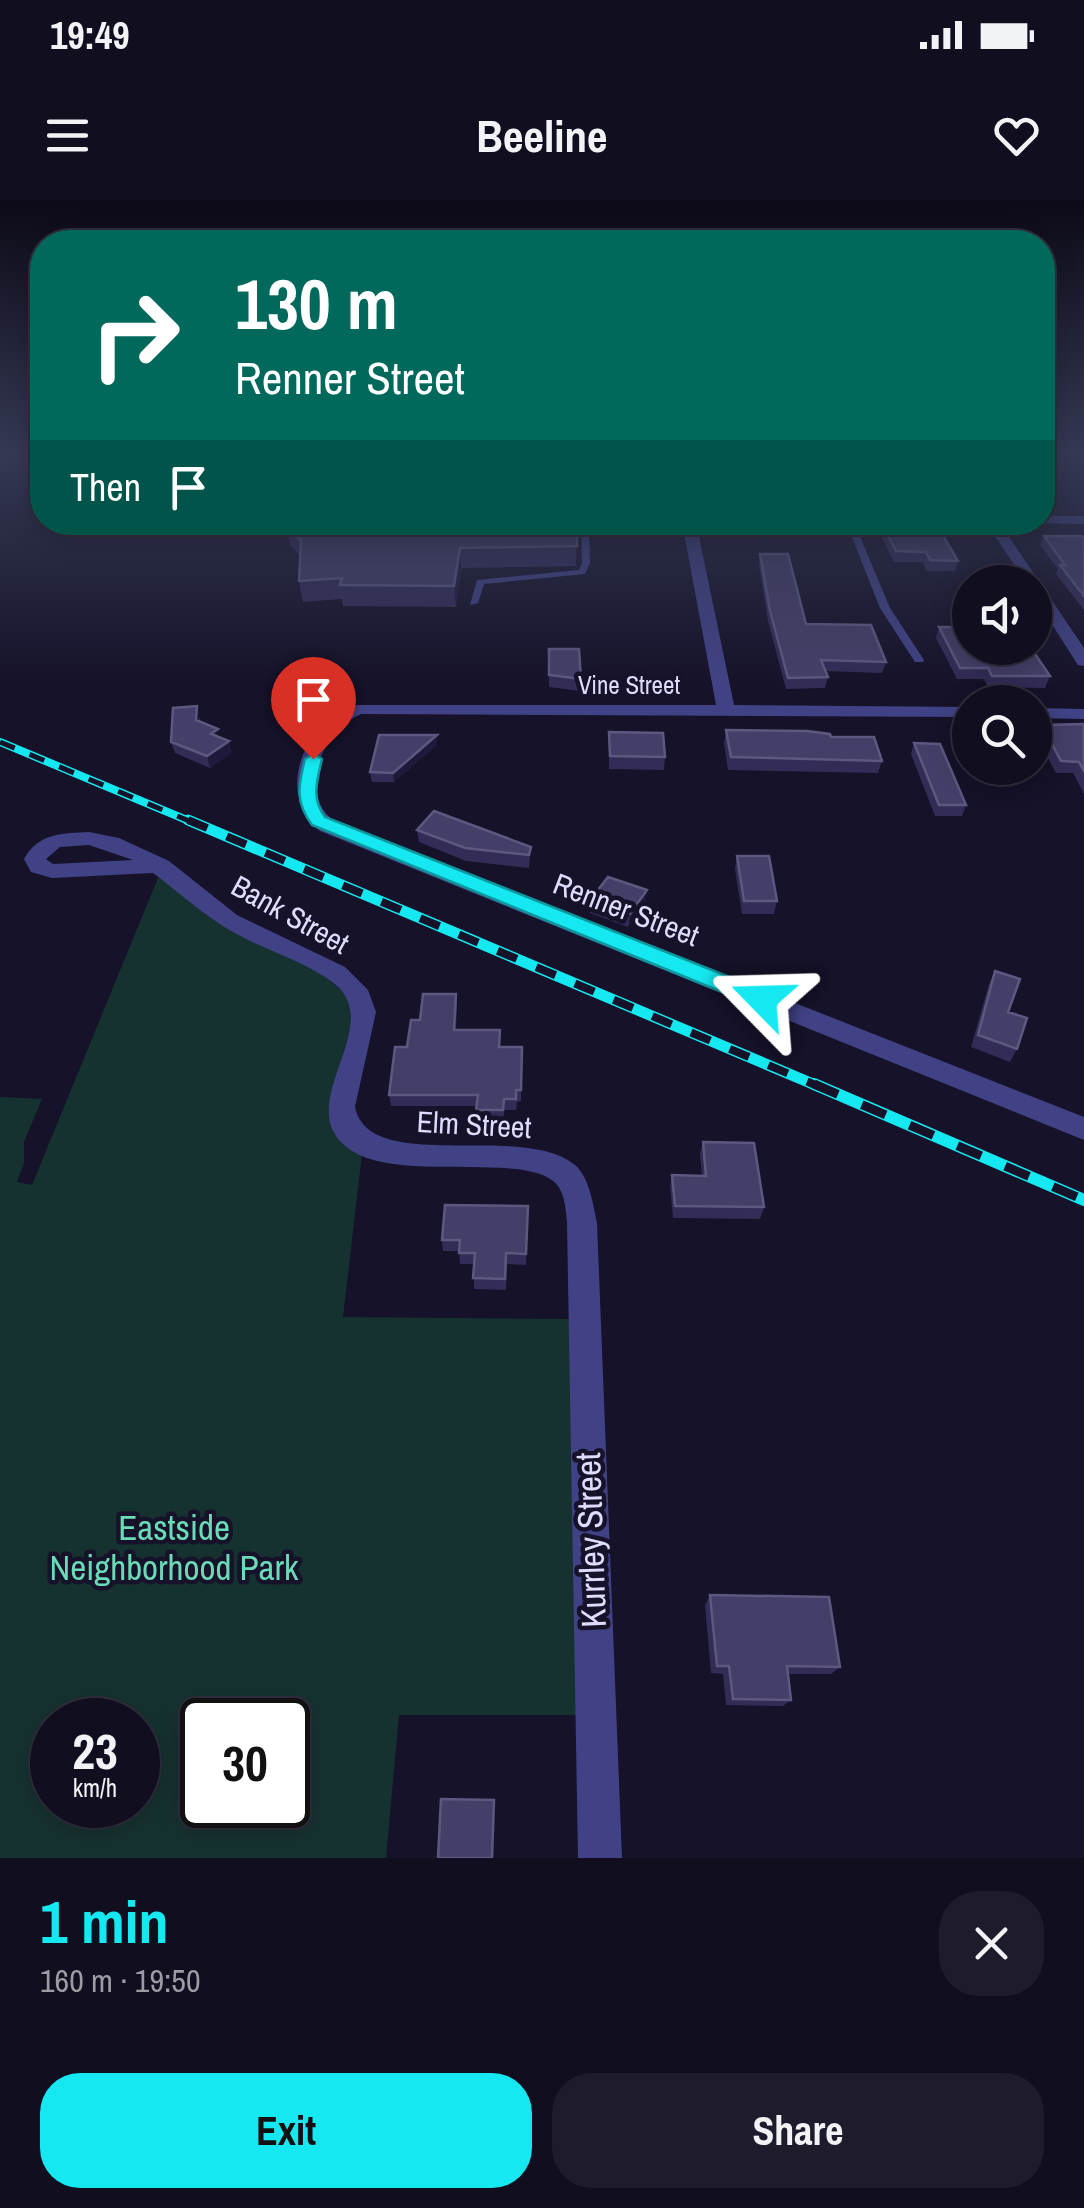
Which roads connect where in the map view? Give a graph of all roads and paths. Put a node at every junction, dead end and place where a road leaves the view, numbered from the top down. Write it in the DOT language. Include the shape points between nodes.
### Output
graph roads {
  1 [pos="585,535"];
  2 [pos="692,535"];
  3 [pos="855,535"];
  4 [pos="1001,535"];
  5 [pos="1021,565"];
  6 [pos="472,603"];
  7 [pos="1052,612"];
  8 [pos="919,660"];
  9 [pos="1084,661"];
  10 [pos="726,710"];
  11 [pos="952,712"];
  12 [pos="1052,713"];
  13 [pos="1084,714"];
  14 [pos="313,759"];
  15 [pos="161,866"];
  16 [pos="1084,1129"];
  17 [pos="383,1152"];
  18 [pos="582,1223"];
  19 [pos="600,1858"];
  1 -- 6 [label="lane" via="582,572 480,582"];
  2 -- 10 [label="street"];
  3 -- 8 [label="lane" via="886,608"];
  4 -- 5 [label="street"];
  7 -- 9 [label="street"];
  10 -- 11 [label="street, Vine Street"];
  10 -- 14 [label="street, Vine Street" via="360,709 334,720"];
  12 -- 13 [label="street"];
  14 -- 16 [label="street, Renner Street" via="309,808 328,826"];
  15 -- 15 [label="street, Bank Street" via="104,841 74,839 50,843 35,859 52,871"];
  15 -- 17 [label="street, Bank Street" via="231,922 333,972 359,997 361,1033 347,1081 345,1122 357,1139"];
  17 -- 18 [label="street, Elm Street" via="537,1159 566,1175"];
  18 -- 19 [label="street, Kurrley Street"];
}
